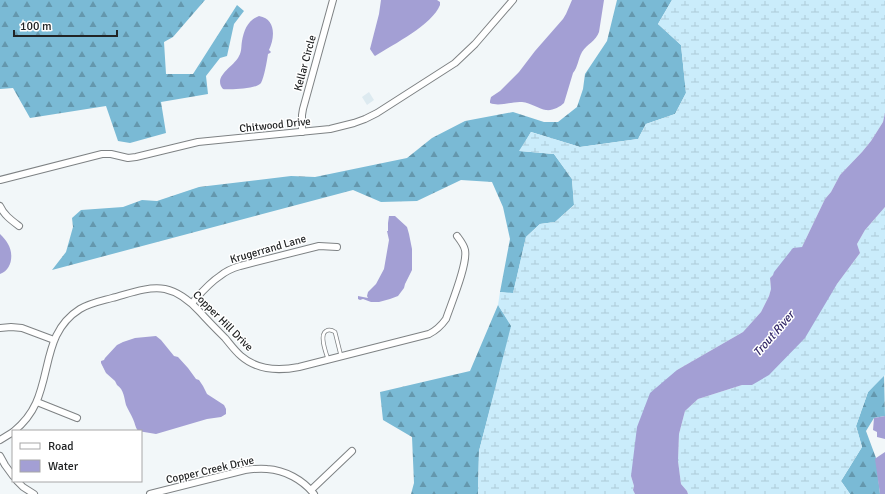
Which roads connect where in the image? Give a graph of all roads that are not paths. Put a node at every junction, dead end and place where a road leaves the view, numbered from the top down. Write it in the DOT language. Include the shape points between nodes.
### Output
graph roads {
  1 [pos="332,0"];
  2 [pos="513,0"];
  3 [pos="302,132"];
  4 [pos="0,180"];
  5 [pos="0,206"];
  6 [pos="19,226"];
  7 [pos="457,236"];
  8 [pos="337,247"];
  9 [pos="192,303"];
  10 [pos="0,328"];
  11 [pos="54,340"];
  12 [pos="342,356"];
  13 [pos="328,359"];
  14 [pos="36,402"];
  15 [pos="77,418"];
  16 [pos="16,430"];
  17 [pos="12,433"];
  18 [pos="0,440"];
  19 [pos="352,451"];
  20 [pos="0,456"];
  21 [pos="12,475"];
  22 [pos="18,482"];
  23 [pos="313,492"];
  24 [pos="34,494"];
  25 [pos="150,494"];
  1 -- 3 [label="street, Kellar Circle" via="303,109"];
  2 -- 3 [label="street, Chitwood Drive" via="455,63 384,109 342,127"];
  3 -- 4 [label="street, Chitwood Drive" via="198,142 128,158 102,154"];
  5 -- 6 [label="street" via="7,217"];
  7 -- 12 [label="street, Copper Hill Drive" via="465,248 466,256 446,319 441,326 429,334"];
  8 -- 9 [label="street, Krugerrand Lane" via="319,246 229,270 211,282"];
  9 -- 11 [label="street, Copper Hill Drive" via="173,291 157,288 96,302 72,316"];
  9 -- 13 [label="street, Copper Hill Drive" via="241,356 257,365 288,369"];
  10 -- 11 [label="street" via="22,328"];
  11 -- 14 [label="street, Copper Hill Drive"];
  12 -- 13 [label="street, Copper Hill Drive"];
  12 -- 13 [label="lane" via="335,332 327,330 322,337"];
  14 -- 15 [label="street"];
  14 -- 16 [label="street, Copper Hill Drive" via="30,414"];
  17 -- 18 [label="street, Copper Hill Drive"];
  19 -- 23 [label="street"];
  20 -- 21 [label="street"];
  22 -- 24 [label="street"];
  23 -- 25 [label="street, Copper Creek Drive" via="289,474 258,468"];
}
